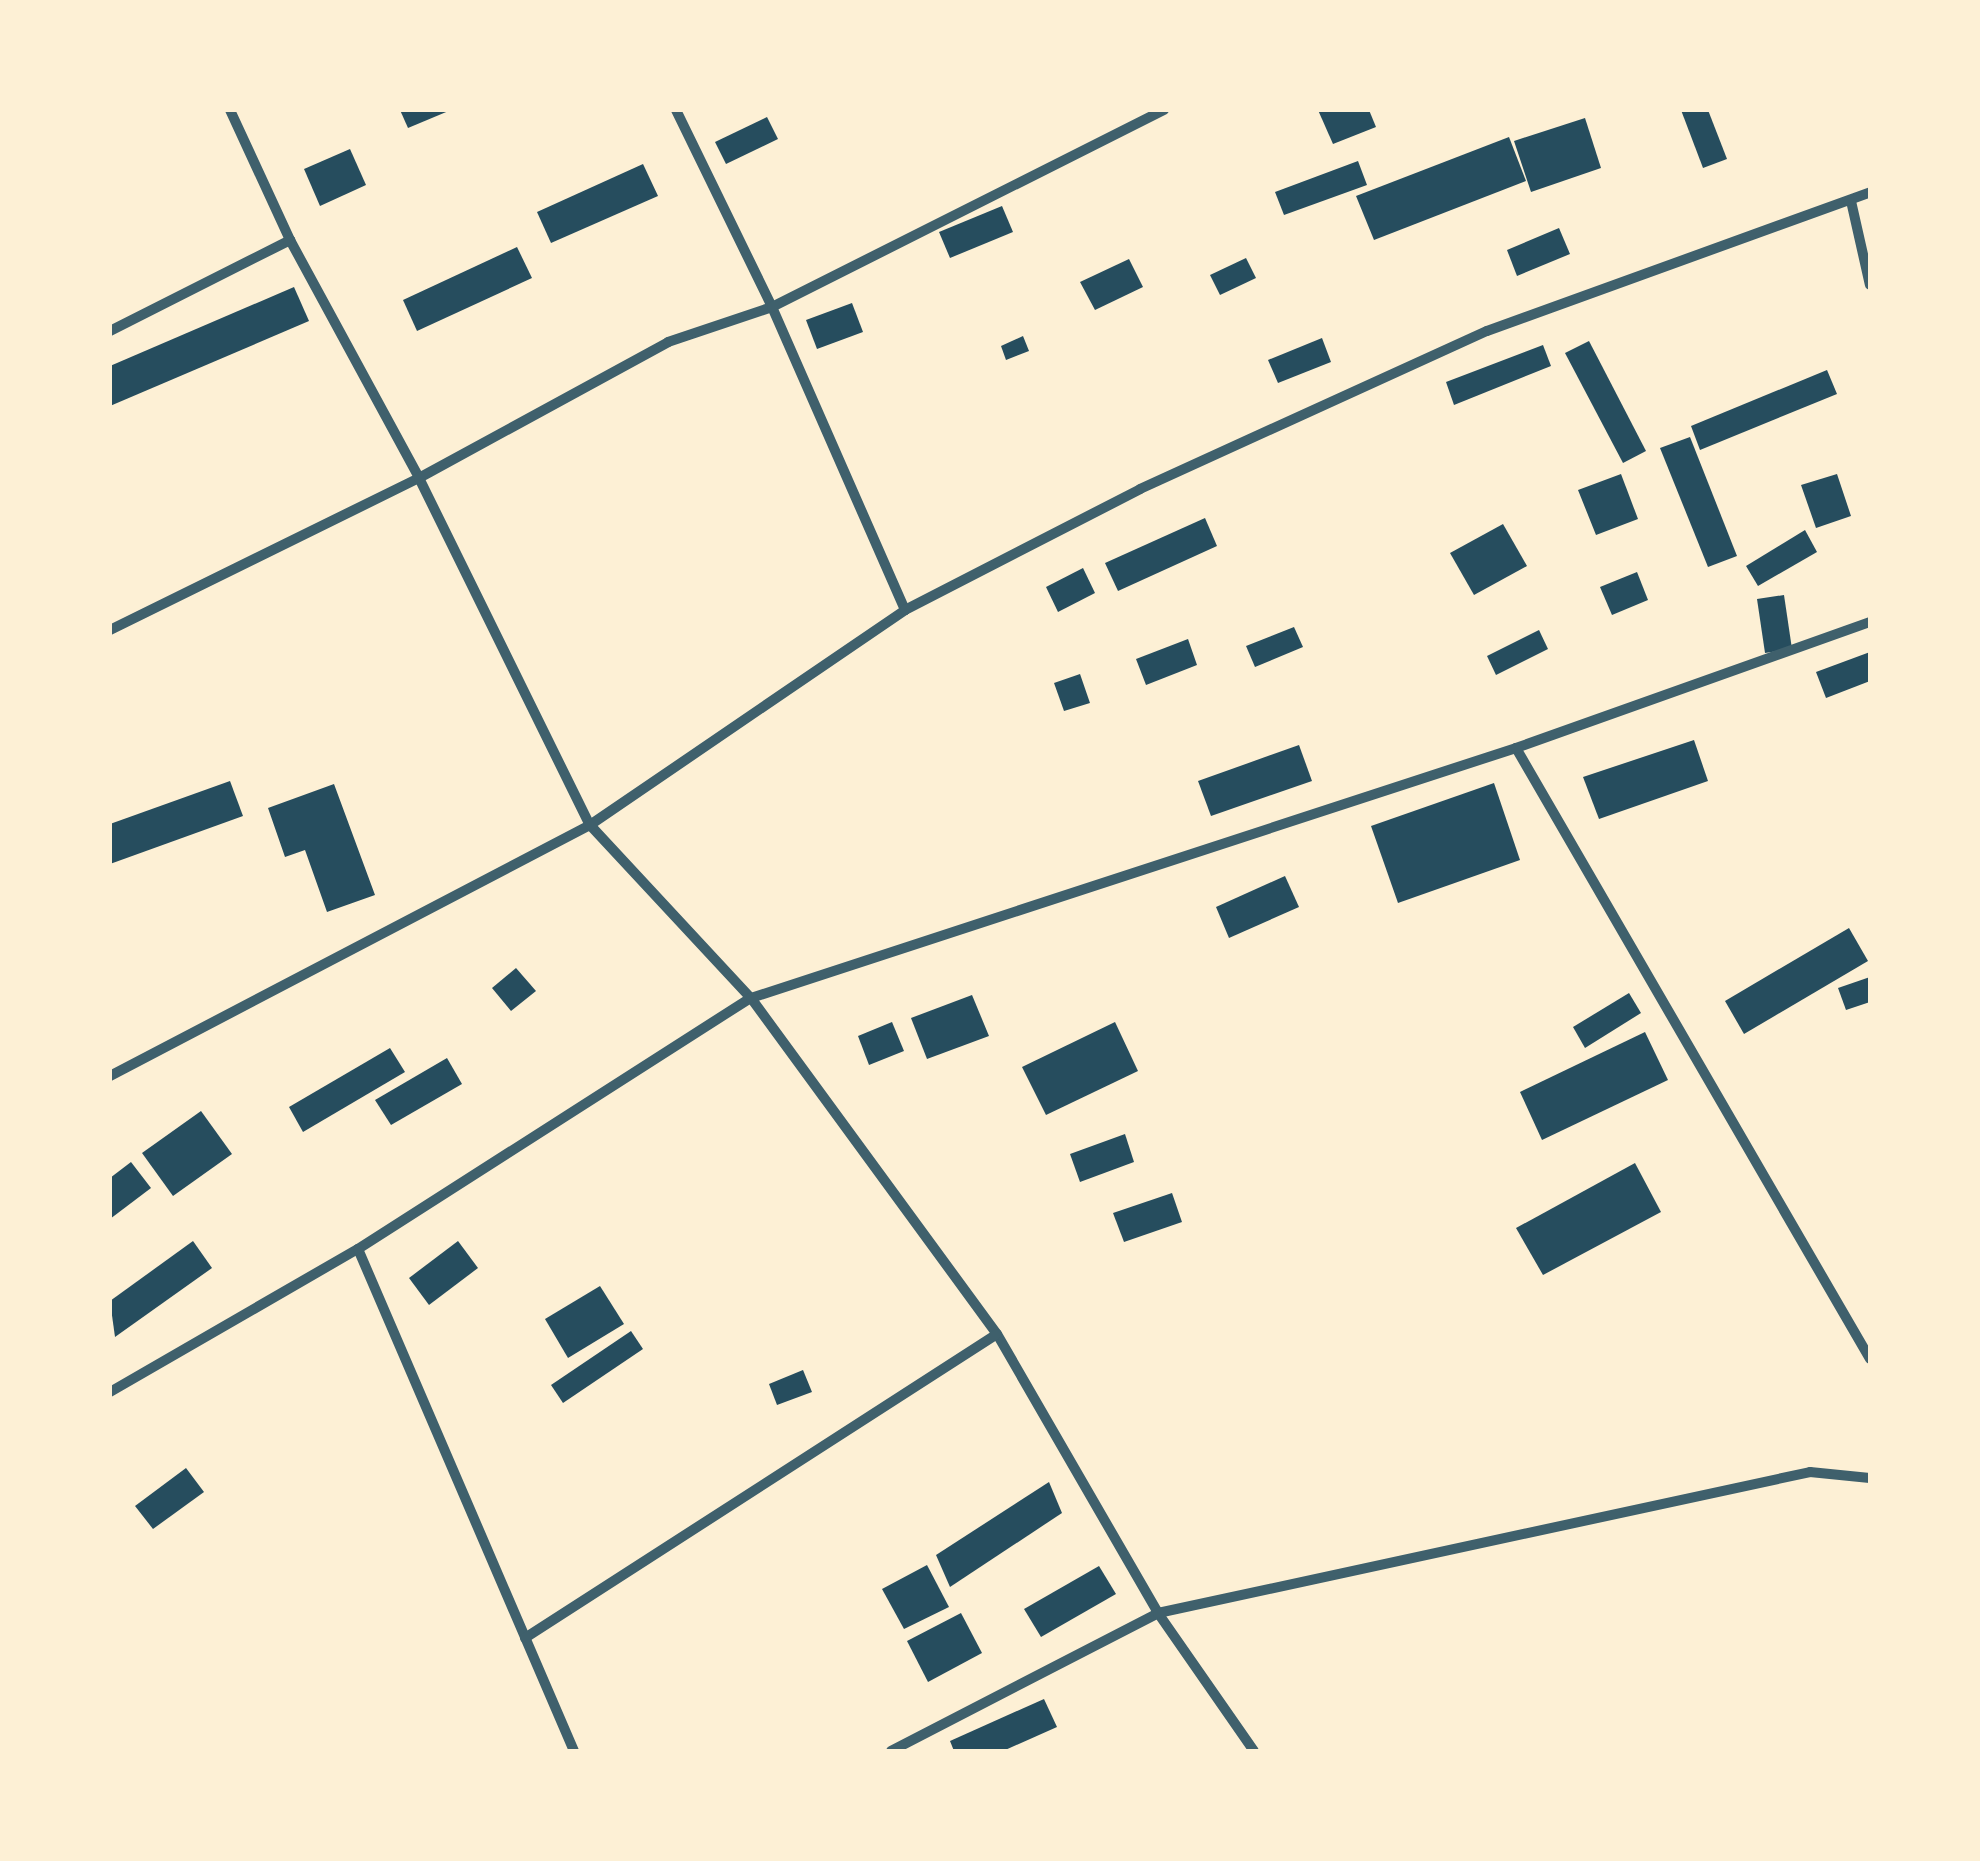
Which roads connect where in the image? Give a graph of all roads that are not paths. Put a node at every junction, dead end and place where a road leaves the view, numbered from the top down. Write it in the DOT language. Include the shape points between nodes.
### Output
graph roads {
  1 [pos="230,110"];
  2 [pos="676,110"];
  3 [pos="1164,110"];
  4 [pos="1870,192"];
  5 [pos="1850,201"];
  6 [pos="290,240"];
  7 [pos="1870,285"];
  8 [pos="772,307"];
  9 [pos="110,331"];
  10 [pos="418,478"];
  11 [pos="905,610"];
  12 [pos="1870,622"];
  13 [pos="110,630"];
  14 [pos="1516,748"];
  15 [pos="590,826"];
  16 [pos="751,998"];
  17 [pos="110,1076"];
  18 [pos="358,1249"];
  19 [pos="998,1334"];
  20 [pos="1870,1359"];
  21 [pos="110,1392"];
  22 [pos="1870,1478"];
  23 [pos="1158,1614"];
  24 [pos="525,1638"];
  25 [pos="574,1751"];
  26 [pos="891,1751"];
  27 [pos="1254,1751"];
  1 -- 6 [label="street"];
  2 -- 8 [label="street"];
  3 -- 8 [label="street"];
  4 -- 5 [label="street"];
  5 -- 7 [label="street"];
  5 -- 11 [label="street" via="1487,332 1140,489"];
  6 -- 9 [label="street"];
  6 -- 10 [label="street"];
  8 -- 10 [label="street" via="668,342"];
  8 -- 11 [label="street"];
  10 -- 13 [label="street"];
  10 -- 15 [label="street"];
  11 -- 15 [label="street"];
  12 -- 14 [label="street"];
  14 -- 16 [label="street"];
  14 -- 20 [label="street"];
  15 -- 16 [label="street"];
  15 -- 17 [label="street"];
  16 -- 18 [label="street"];
  16 -- 19 [label="street"];
  18 -- 21 [label="street"];
  18 -- 24 [label="street"];
  19 -- 23 [label="street"];
  19 -- 24 [label="street"];
  22 -- 23 [label="street" via="1810,1472"];
  23 -- 26 [label="street"];
  23 -- 27 [label="street"];
  24 -- 25 [label="street"];
}
